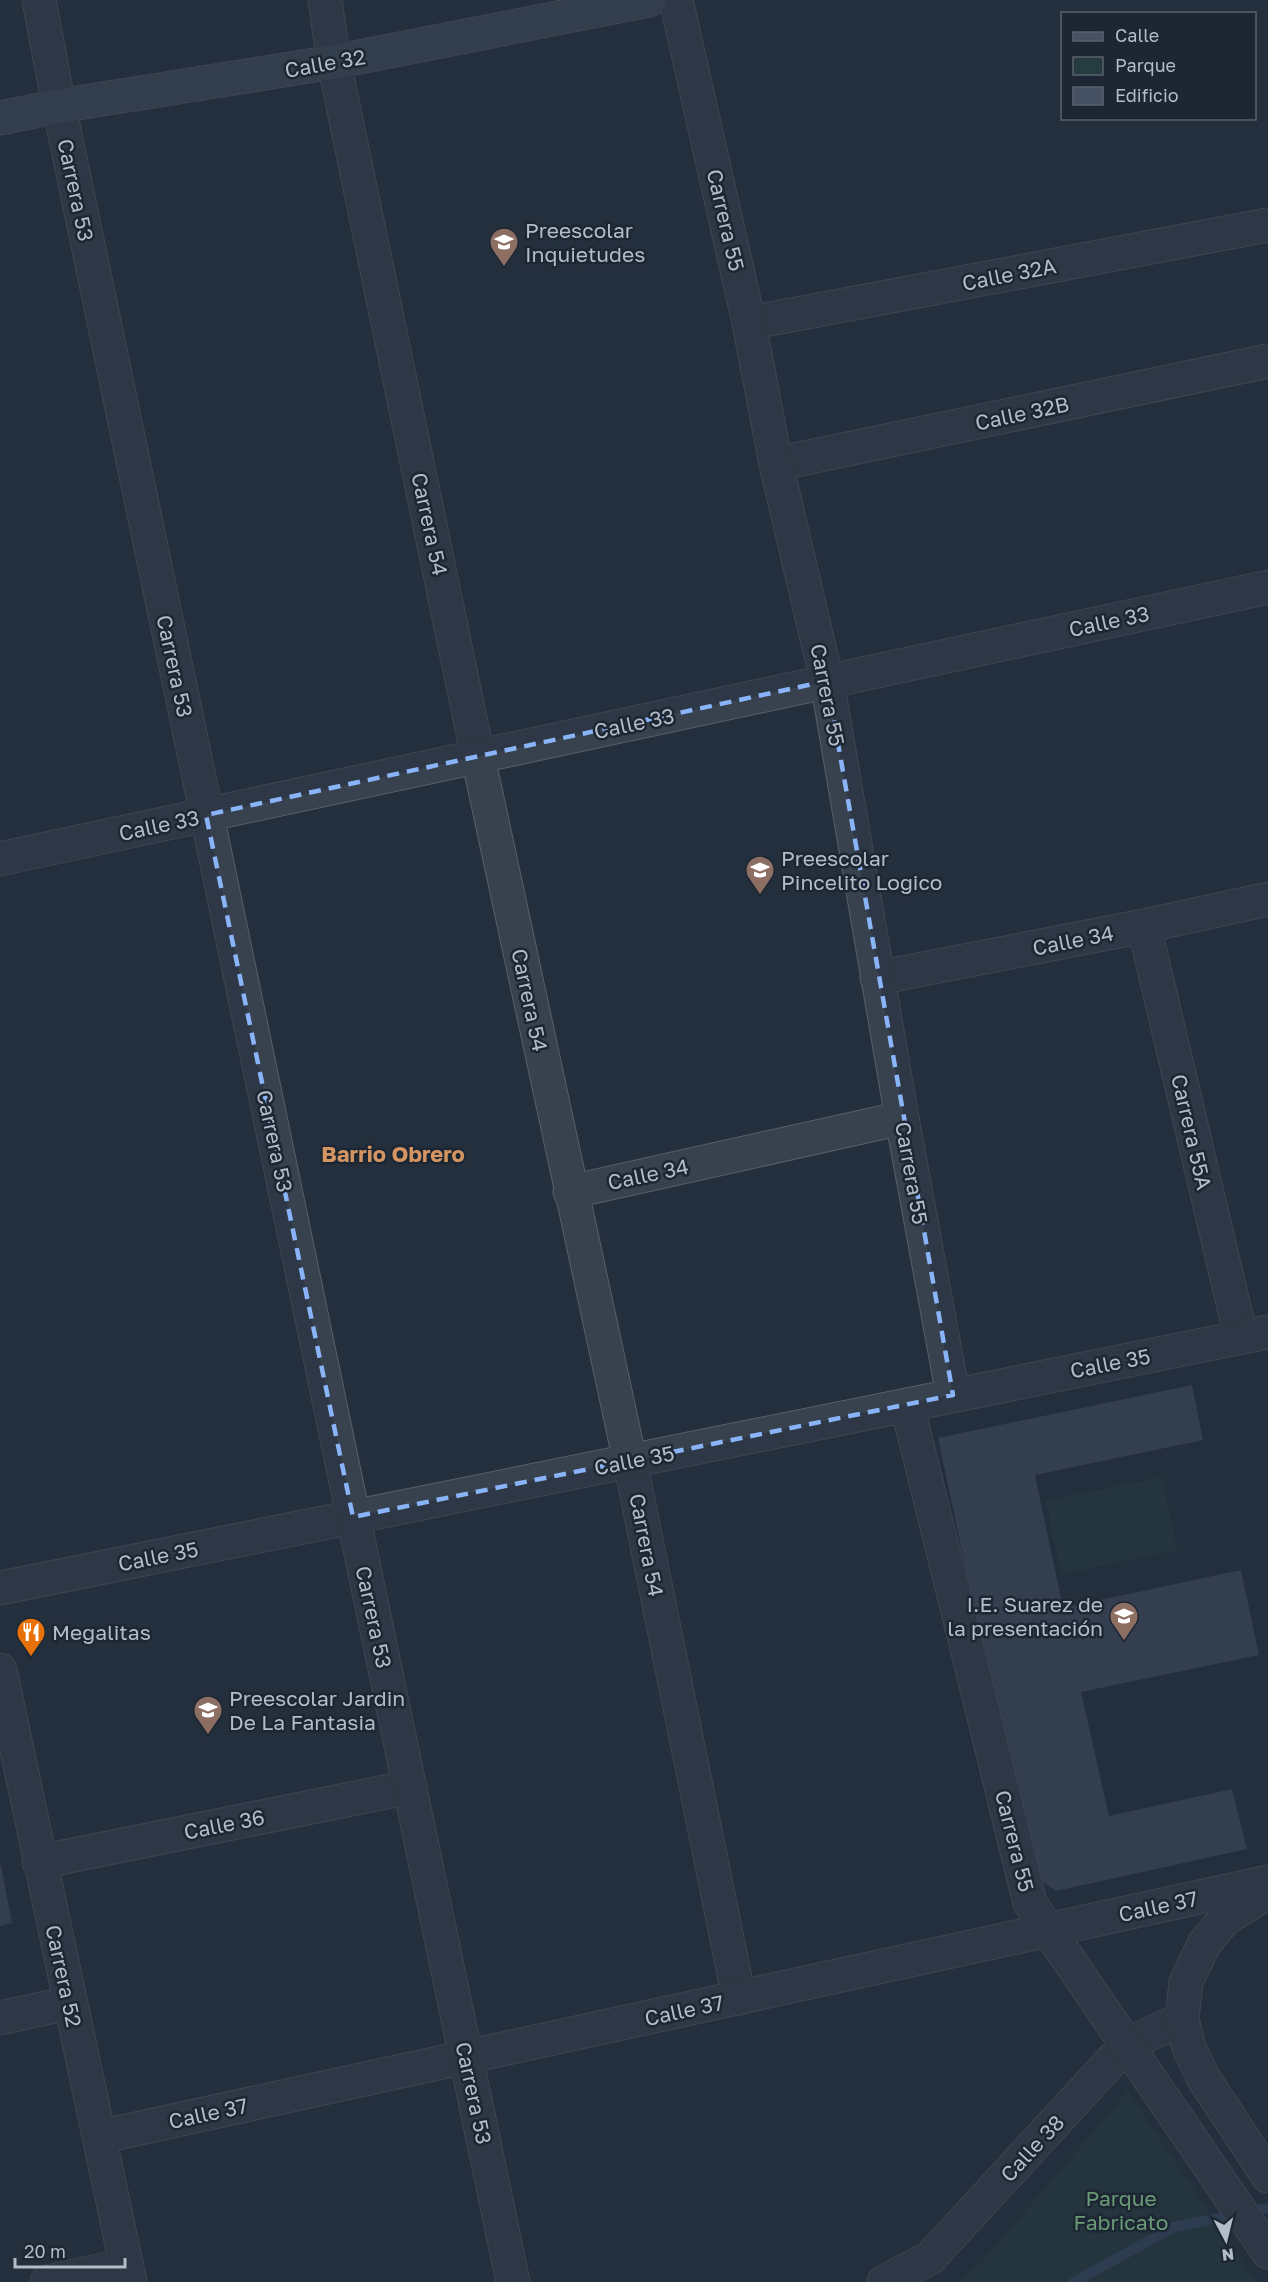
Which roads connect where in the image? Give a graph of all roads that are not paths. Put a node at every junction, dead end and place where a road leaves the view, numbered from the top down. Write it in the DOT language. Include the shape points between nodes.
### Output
graph roads {
  1 [pos="39,0"];
  2 [pos="325,0"];
  3 [pos="649,0"];
  4 [pos="676,0"];
  5 [pos="334,62"];
  6 [pos="59,106"];
  7 [pos="0,118"];
  8 [pos="1268,225"];
  9 [pos="749,323"];
  10 [pos="1268,361"];
  11 [pos="776,464"];
  12 [pos="1268,587"];
  13 [pos="827,681"];
  14 [pos="478,757"];
  15 [pos="207,815"];
  16 [pos="0,859"];
  17 [pos="1268,899"];
  18 [pos="1144,926"];
  19 [pos="878,978"];
  20 [pos="902,1118"];
  21 [pos="570,1192"];
  22 [pos="1254,1334"];
  23 [pos="953,1395"];
  24 [pos="907,1405"];
  25 [pos="630,1461"];
  26 [pos="353,1517"];
  27 [pos="0,1588"];
  28 [pos="0,1670"];
  29 [pos="5,1729"];
  30 [pos="410,1786"];
  31 [pos="39,1862"];
  32 [pos="1268,1882"];
  33 [pos="1268,1892"];
  34 [pos="1048,1930"];
  35 [pos="739,1998"];
  36 [pos="69,2003"];
  37 [pos="0,2018"];
  38 [pos="1182,2019"];
  39 [pos="1126,2045"];
  40 [pos="466,2057"];
  41 [pos="99,2137"];
  42 [pos="1260,2163"];
  43 [pos="1268,2252"];
  44 [pos="128,2274"];
  45 [pos="47,2282"];
  46 [pos="513,2282"];
  47 [pos="884,2282"];
  1 -- 6 [label="street, Carrera 53"];
  2 -- 5 [label="street, Carrera 54"];
  3 -- 5 [label="main road, Calle 32"];
  4 -- 9 [label="street, Carrera 55"];
  5 -- 6 [label="main road, Calle 32"];
  5 -- 14 [label="street, Carrera 54"];
  6 -- 7 [label="main road, Calle 32"];
  6 -- 15 [label="street, Carrera 53"];
  8 -- 9 [label="street, Calle 32A"];
  9 -- 11 [label="street, Carrera 55"];
  10 -- 11 [label="street, Calle 32B"];
  11 -- 13 [label="street, Carrera 55"];
  12 -- 13 [label="street, Calle 33"];
  13 -- 14 [label="street, Calle 33"];
  13 -- 19 [label="street, Carrera 55"];
  14 -- 15 [label="street, Calle 33"];
  14 -- 21 [label="street, Carrera 54"];
  15 -- 16 [label="street, Calle 33"];
  15 -- 26 [label="street, Carrera 53"];
  17 -- 18 [label="street, Calle 34"];
  18 -- 19 [label="street, Calle 34"];
  18 -- 22 [label="street, Carrera 55A"];
  19 -- 20 [label="street, Carrera 55"];
  20 -- 21 [label="street, Calle 34"];
  20 -- 23 [label="street, Carrera 55"];
  21 -- 25 [label="street, Carrera 54"];
  22 -- 23 [label="street, Calle 35"];
  23 -- 24 [label="street, Calle 35"];
  24 -- 25 [label="street, Calle 35"];
  24 -- 34 [label="street, Carrera 55" via="1030,1903"];
  25 -- 26 [label="street, Calle 35"];
  25 -- 35 [label="street, Carrera 54"];
  26 -- 27 [label="street, Calle 35"];
  26 -- 30 [label="street, Carrera 53"];
  28 -- 29 [label="street, Carrera 52"];
  29 -- 31 [label="street, Carrera 52"];
  30 -- 31 [label="street, Calle 36"];
  30 -- 40 [label="street, Carrera 53"];
  31 -- 36 [label="street, Carrera 52"];
  32 -- 34 [label="street, Calle 37"];
  33 -- 38 [label="street" via="1225,1919 1204,1944 1186,1982"];
  34 -- 35 [label="street, Calle 37"];
  34 -- 39 [label="street, Carrera 55"];
  35 -- 40 [label="street, Calle 37"];
  36 -- 37 [label="street"];
  36 -- 41 [label="street, Carrera 52"];
  38 -- 39 [label="street, Calle 38"];
  38 -- 42 [label="street" via="1189,2048 1204,2079"];
  39 -- 43 [label="street, Carrera 55"];
  39 -- 47 [label="street, Calle 38" via="930,2258"];
  40 -- 41 [label="street, Calle 37"];
  40 -- 46 [label="street, Carrera 53"];
  41 -- 44 [label="street, Carrera 52"];
  44 -- 45 [label="street"];
}
